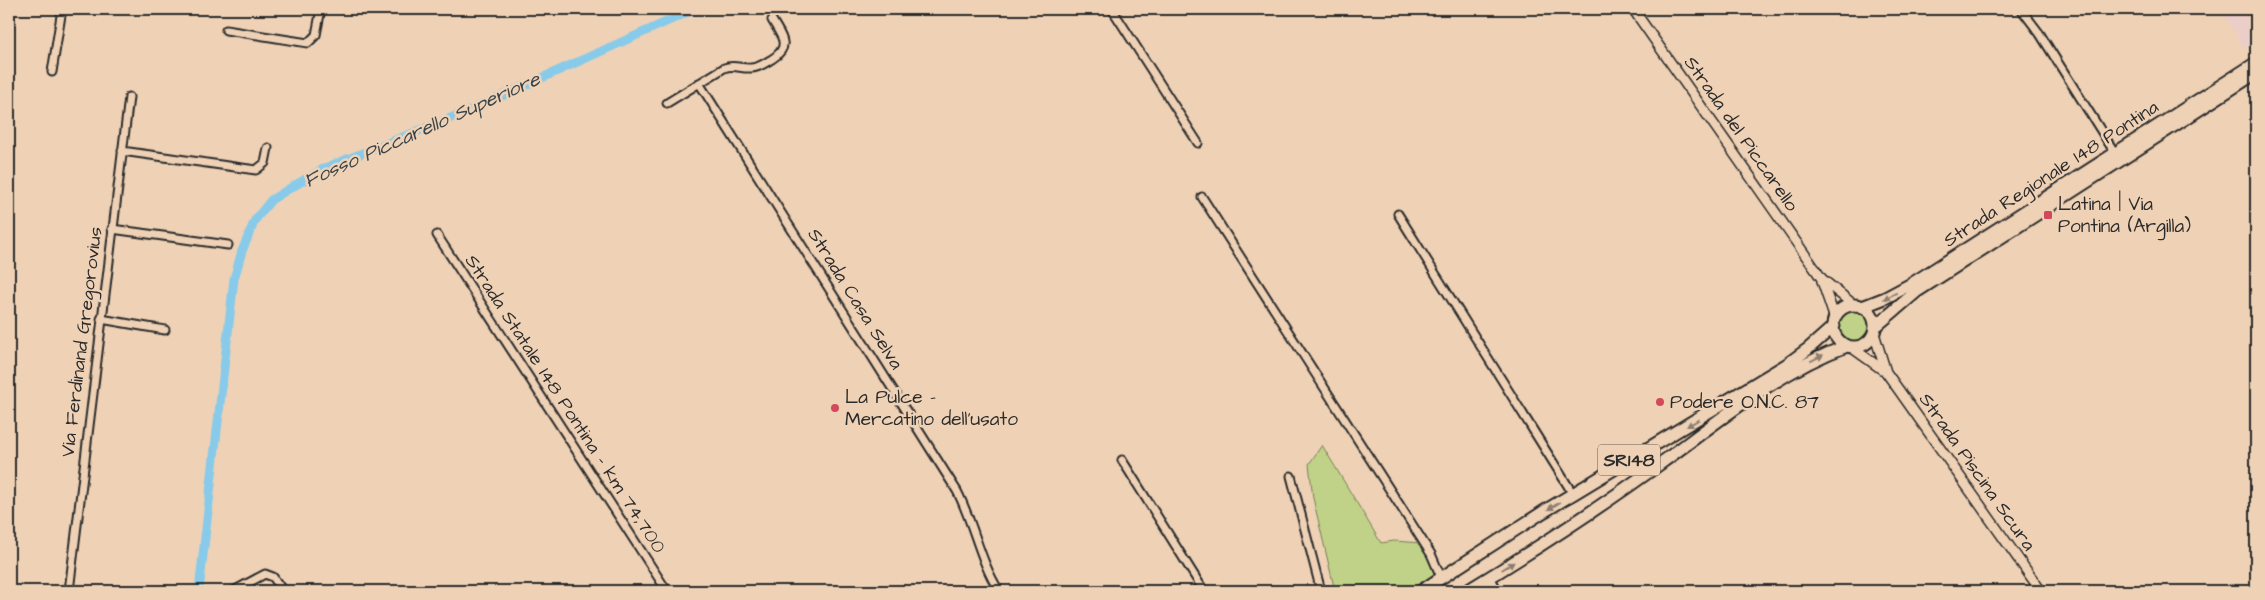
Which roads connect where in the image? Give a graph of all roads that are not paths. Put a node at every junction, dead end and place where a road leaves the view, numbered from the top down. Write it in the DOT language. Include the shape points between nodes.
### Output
graph roads {
  1 [pos="62,9"];
  2 [pos="321,9"];
  3 [pos="1112,9"];
  4 [pos="1633,9"];
  5 [pos="2021,9"];
  6 [pos="772,20"];
  7 [pos="226,30"];
  8 [pos="2256,63"];
  9 [pos="52,72"];
  10 [pos="2256,73"];
  11 [pos="699,84"];
  12 [pos="129,97"];
  13 [pos="667,103"];
  14 [pos="1198,143"];
  15 [pos="268,148"];
  16 [pos="122,151"];
  17 [pos="2115,153"];
  18 [pos="1202,197"];
  19 [pos="1398,214"];
  20 [pos="112,229"];
  21 [pos="437,235"];
  22 [pos="228,245"];
  23 [pos="1822,279"];
  24 [pos="1858,306"];
  25 [pos="101,319"];
  26 [pos="1834,322"];
  27 [pos="164,330"];
  28 [pos="1875,330"];
  29 [pos="1849,346"];
  30 [pos="1886,372"];
  31 [pos="1122,460"];
  32 [pos="1291,476"];
  33 [pos="1573,494"];
  34 [pos="1441,577"];
  35 [pos="1490,578"];
  36 [pos="69,591"];
  37 [pos="233,591"];
  38 [pos="283,591"];
  39 [pos="667,591"];
  40 [pos="999,591"];
  41 [pos="1204,591"];
  42 [pos="1321,591"];
  43 [pos="1421,591"];
  44 [pos="1467,591"];
  45 [pos="1498,591"];
  46 [pos="2041,591"];
  1 -- 9 [label="street"];
  2 -- 7 [label="street" via="316,35 311,42"];
  3 -- 14 [label="street"];
  4 -- 23 [label="street, Strada del Piccarello"];
  5 -- 17 [label="street"];
  6 -- 11 [label="street" via="783,40 784,47 780,53 757,67 727,66"];
  8 -- 17 [label="main road, Strada Regionale 148 Pontina / SR148"];
  10 -- 28 [label="main road, Strada Regionale 148 Pontina / SR148" via="1916,292"];
  11 -- 13 [label="street"];
  11 -- 40 [label="street, Strada Casa Selva" via="957,491 979,554"];
  12 -- 16 [label="street, Via Ferdinand Gregorovius"];
  15 -- 16 [label="street" via="265,163 256,170"];
  16 -- 20 [label="street, Via Ferdinand Gregorovius"];
  17 -- 24 [label="main road, Strada Regionale 148 Pontina / SR148, one-way" via="1908,286 1885,298"];
  18 -- 34 [label="street" via="1431,554"];
  19 -- 33 [label="street"];
  20 -- 22 [label="street"];
  20 -- 25 [label="street, Via Ferdinand Gregorovius"];
  21 -- 39 [label="street, Strada Statale 148 Pontina – km 74,700"];
  23 -- 24 [label="street, Strada del Piccarello"];
  23 -- 26 [label="street, Strada del Piccarello"];
  24 -- 26 [label="main road, Strada Regionale 148 Pontina / SR148" via="1843,309"];
  24 -- 28 [label="main road" via="1872,315"];
  25 -- 27 [label="street"];
  25 -- 36 [label="street, Via Ferdinand Gregorovius"];
  26 -- 29 [label="main road" via="1837,338"];
  26 -- 33 [label="main road, Strada Regionale 148 Pontina / SR148, one-way" via="1808,349 1786,365"];
  28 -- 29 [label="main road, Strada Regionale 148 Pontina / SR148" via="1866,344"];
  28 -- 30 [label="street, Strada Piscina Scura"];
  29 -- 30 [label="street, Strada Piscina Scura"];
  35 -- 29 [label="main road, Strada Regionale 148 Pontina / SR148, one-way" via="1765,390 1812,360"];
  30 -- 46 [label="street, Strada Piscina Scura"];
  31 -- 41 [label="street"];
  32 -- 42 [label="street"];
  33 -- 34 [label="main road, Strada Regionale 148 Pontina / SR148, one-way"];
  34 -- 43 [label="main road, Strada Regionale 148 Pontina / SR148"];
  35 -- 44 [label="main road, Strada Regionale 148 Pontina / SR148"];
  35 -- 45 [label="street"];
  37 -- 38 [label="street" via="266,574 273,577"];
}
